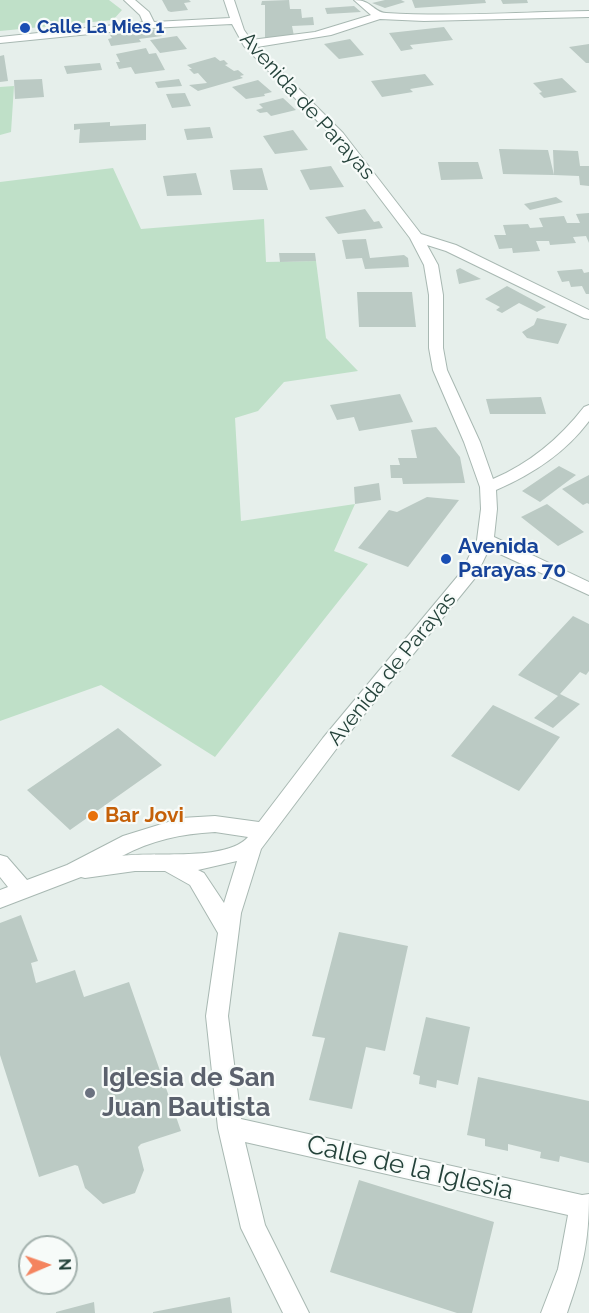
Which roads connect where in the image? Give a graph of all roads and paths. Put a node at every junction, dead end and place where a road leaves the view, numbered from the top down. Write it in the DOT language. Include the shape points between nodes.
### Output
graph roads {
  1 [pos="129,0"];
  2 [pos="229,0"];
  3 [pos="359,0"];
  4 [pos="589,14"];
  5 [pos="379,16"];
  6 [pos="235,21"];
  7 [pos="150,24"];
  8 [pos="0,40"];
  9 [pos="248,44"];
  10 [pos="416,237"];
  11 [pos="589,315"];
  12 [pos="589,410"];
  13 [pos="488,487"];
  14 [pos="485,540"];
  15 [pos="589,589"];
  16 [pos="257,839"];
  17 [pos="0,863"];
  18 [pos="171,864"];
  19 [pos="74,871"];
  20 [pos="23,890"];
  21 [pos="0,899"];
  22 [pos="228,932"];
  23 [pos="230,1128"];
  24 [pos="586,1206"];
  25 [pos="297,1313"];
  26 [pos="554,1313"];
  1 -- 7 [label="street"];
  2 -- 6 [label="street, Avenida de Parayas"];
  3 -- 5 [label="street"];
  4 -- 5 [label="street"];
  5 -- 9 [label="street" via="335,32"];
  6 -- 7 [label="street"];
  6 -- 9 [label="street, Avenida de Parayas"];
  7 -- 8 [label="street"];
  9 -- 10 [label="street, Avenida de Parayas" via="339,136"];
  10 -- 11 [label="street" via="451,248"];
  10 -- 13 [label="street, Avenida de Parayas" via="432,272 440,370"];
  12 -- 13 [label="street" via="579,425 542,459"];
  13 -- 14 [label="street, Avenida de Parayas"];
  14 -- 15 [label="street"];
  14 -- 16 [label="street, Avenida de Parayas" via="469,574"];
  16 -- 18 [label="street" via="237,855"];
  16 -- 19 [label="street" via="216,824 181,826 130,842"];
  16 -- 22 [label="street, Avenida de Parayas"];
  17 -- 20 [label="street"];
  18 -- 19 [label="street" via="150,862"];
  18 -- 22 [label="street" via="197,879"];
  19 -- 20 [label="street"];
  20 -- 21 [label="street"];
  22 -- 23 [label="street, Avenida de Parayas" via="217,1016"];
  23 -- 24 [label="street, Calle de la Iglesia"];
  23 -- 25 [label="street, Avenida de Parayas" via="253,1228"];
  24 -- 26 [label="street"];
}
